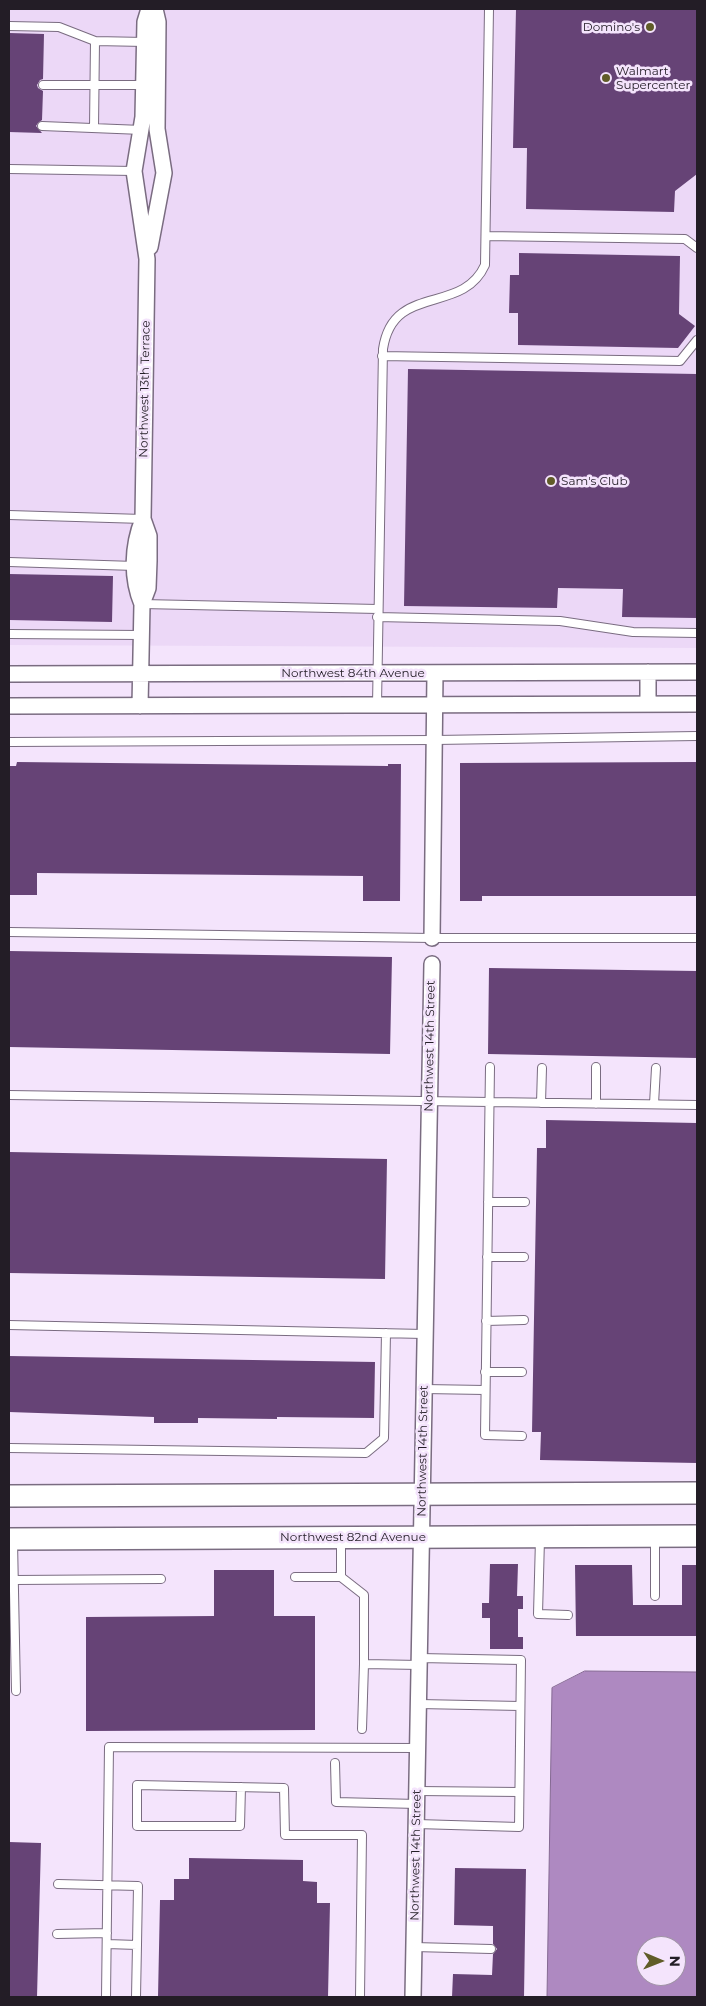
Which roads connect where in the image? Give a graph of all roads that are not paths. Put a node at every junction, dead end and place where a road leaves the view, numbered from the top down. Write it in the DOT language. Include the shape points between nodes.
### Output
graph roads {
  1 [pos="149,9"];
  2 [pos="155,9"];
  3 [pos="489,9"];
  4 [pos="9,26"];
  5 [pos="95,41"];
  6 [pos="145,42"];
  7 [pos="43,85"];
  8 [pos="94,85"];
  9 [pos="150,85"];
  10 [pos="42,126"];
  11 [pos="94,128"];
  12 [pos="142,130"];
  13 [pos="9,169"];
  14 [pos="134,171"];
  15 [pos="486,236"];
  16 [pos="697,248"];
  17 [pos="147,259"];
  18 [pos="697,340"];
  19 [pos="382,356"];
  20 [pos="9,515"];
  21 [pos="143,519"];
  22 [pos="9,562"];
  23 [pos="135,566"];
  24 [pos="142,604"];
  25 [pos="377,613"];
  26 [pos="697,633"];
  27 [pos="9,634"];
  28 [pos="141,635"];
  29 [pos="648,672"];
  30 [pos="697,672"];
  31 [pos="377,673"];
  32 [pos="436,673"];
  33 [pos="9,674"];
  34 [pos="141,674"];
  35 [pos="648,704"];
  36 [pos="697,704"];
  37 [pos="377,705"];
  38 [pos="435,705"];
  39 [pos="9,706"];
  40 [pos="140,706"];
  41 [pos="697,736"];
  42 [pos="435,740"];
  43 [pos="9,742"];
  44 [pos="9,932"];
  45 [pos="432,938"];
  46 [pos="697,938"];
  47 [pos="432,964"];
  48 [pos="490,1067"];
  49 [pos="596,1067"];
  50 [pos="542,1068"];
  51 [pos="656,1068"];
  52 [pos="9,1095"];
  53 [pos="428,1102"];
  54 [pos="489,1102"];
  55 [pos="541,1103"];
  56 [pos="596,1104"];
  57 [pos="654,1104"];
  58 [pos="697,1105"];
  59 [pos="488,1202"];
  60 [pos="525,1202"];
  61 [pos="487,1257"];
  62 [pos="524,1257"];
  63 [pos="524,1320"];
  64 [pos="486,1321"];
  65 [pos="9,1325"];
  66 [pos="386,1333"];
  67 [pos="424,1334"];
  68 [pos="486,1372"];
  69 [pos="522,1372"];
  70 [pos="424,1389"];
  71 [pos="485,1390"];
  72 [pos="522,1436"];
  73 [pos="9,1448"];
  74 [pos="697,1493"];
  75 [pos="421,1494"];
  76 [pos="9,1496"];
  77 [pos="540,1536"];
  78 [pos="655,1536"];
  79 [pos="697,1536"];
  80 [pos="341,1537"];
  81 [pos="422,1537"];
  82 [pos="11,1539"];
  83 [pos="295,1577"];
  84 [pos="341,1577"];
  85 [pos="161,1579"];
  86 [pos="14,1580"];
  87 [pos="656,1596"];
  88 [pos="568,1615"];
  89 [pos="420,1662"];
  90 [pos="364,1664"];
  91 [pos="16,1691"];
  92 [pos="419,1704"];
  93 [pos="520,1706"];
  94 [pos="362,1729"];
  95 [pos="418,1748"];
  96 [pos="336,1762"];
  97 [pos="241,1787"];
  98 [pos="519,1792"];
  99 [pos="417,1798"];
  100 [pos="417,1824"];
  101 [pos="58,1884"];
  102 [pos="107,1884"];
  103 [pos="107,1933"];
  104 [pos="57,1934"];
  105 [pos="107,1944"];
  106 [pos="137,1944"];
  107 [pos="414,1947"];
  108 [pos="491,1949"];
  109 [pos="106,1997"];
  110 [pos="136,1997"];
  111 [pos="360,1997"];
  112 [pos="413,1997"];
  1 -- 6 [label="street, Northwest 13th Terrace"];
  2 -- 9 [label="street, Northwest 13th Terrace" via="158,22"];
  3 -- 15 [label="lane"];
  4 -- 5 [label="lane" via="58,27"];
  5 -- 6 [label="lane"];
  5 -- 8 [label="lane"];
  6 -- 9 [label="street, Northwest 13th Terrace"];
  7 -- 8 [label="lane"];
  8 -- 9 [label="lane"];
  8 -- 11 [label="lane"];
  9 -- 12 [label="street, Northwest 13th Terrace"];
  9 -- 17 [label="street, Northwest 13th Terrace" via="164,172"];
  10 -- 11 [label="lane"];
  11 -- 12 [label="lane"];
  12 -- 14 [label="street, Northwest 13th Terrace"];
  13 -- 14 [label="lane"];
  14 -- 17 [label="street, Northwest 13th Terrace"];
  15 -- 16 [label="lane" via="685,239"];
  15 -- 19 [label="lane" via="485,266 480,278 465,289 415,306 400,315 388,329"];
  17 -- 21 [label="street, Northwest 13th Terrace"];
  18 -- 19 [label="lane" via="680,361"];
  19 -- 25 [label="lane"];
  20 -- 21 [label="lane"];
  21 -- 23 [label="street, Northwest 13th Terrace" via="136,536"];
  21 -- 24 [label="street, Northwest 13th Terrace" via="149,536 149,561 148,588"];
  22 -- 23 [label="lane"];
  23 -- 24 [label="street, Northwest 13th Terrace" via="135,588"];
  24 -- 25 [label="lane"];
  24 -- 28 [label="street, Northwest 13th Terrace"];
  25 -- 26 [label="lane" via="553,620 632,632"];
  25 -- 31 [label="lane"];
  27 -- 28 [label="lane"];
  28 -- 34 [label="street, Northwest 13th Terrace"];
  29 -- 30 [label="street, Northwest 84th Avenue"];
  29 -- 32 [label="street, Northwest 84th Avenue"];
  29 -- 35 [label="street"];
  31 -- 32 [label="street, Northwest 84th Avenue"];
  31 -- 34 [label="street, Northwest 84th Avenue"];
  31 -- 37 [label="lane"];
  32 -- 38 [label="street"];
  33 -- 34 [label="street, Northwest 84th Avenue"];
  34 -- 40 [label="street, Northwest 13th Terrace"];
  35 -- 36 [label="street"];
  35 -- 38 [label="street"];
  37 -- 38 [label="street"];
  37 -- 40 [label="street"];
  38 -- 42 [label="street"];
  39 -- 40 [label="street"];
  41 -- 42 [label="lane"];
  42 -- 43 [label="lane"];
  42 -- 45 [label="street"];
  44 -- 45 [label="lane"];
  45 -- 46 [label="lane"];
  47 -- 53 [label="street, Northwest 14th Street"];
  48 -- 54 [label="lane"];
  49 -- 56 [label="lane"];
  50 -- 55 [label="lane"];
  51 -- 57 [label="lane"];
  52 -- 53 [label="lane"];
  53 -- 54 [label="lane"];
  53 -- 67 [label="street, Northwest 14th Street"];
  54 -- 55 [label="lane"];
  54 -- 59 [label="lane"];
  55 -- 56 [label="lane"];
  56 -- 57 [label="lane"];
  57 -- 58 [label="lane"];
  59 -- 60 [label="lane"];
  59 -- 61 [label="lane"];
  61 -- 62 [label="lane"];
  61 -- 64 [label="lane"];
  63 -- 64 [label="lane"];
  64 -- 68 [label="lane"];
  65 -- 66 [label="lane"];
  66 -- 67 [label="lane"];
  66 -- 73 [label="lane" via="384,1438 366,1453"];
  67 -- 70 [label="street, Northwest 14th Street"];
  68 -- 69 [label="lane"];
  68 -- 71 [label="lane"];
  70 -- 71 [label="lane"];
  70 -- 75 [label="street, Northwest 14th Street"];
  71 -- 72 [label="lane" via="485,1435"];
  74 -- 75 [label="street"];
  75 -- 76 [label="street"];
  75 -- 81 [label="street, Northwest 14th Street"];
  77 -- 78 [label="street, Northwest 82nd Avenue"];
  77 -- 81 [label="street, Northwest 82nd Avenue"];
  77 -- 88 [label="lane" via="538,1614"];
  78 -- 79 [label="street, Northwest 82nd Avenue"];
  78 -- 87 [label="lane"];
  80 -- 81 [label="street, Northwest 82nd Avenue"];
  80 -- 82 [label="street, Northwest 82nd Avenue"];
  80 -- 84 [label="lane"];
  81 -- 89 [label="street, Northwest 14th Street"];
  82 -- 86 [label="lane"];
  83 -- 84 [label="lane"];
  84 -- 90 [label="lane" via="364,1595"];
  85 -- 86 [label="lane"];
  86 -- 91 [label="lane"];
  89 -- 90 [label="lane"];
  89 -- 92 [label="street, Northwest 14th Street"];
  89 -- 93 [label="lane" via="521,1660"];
  90 -- 94 [label="lane"];
  92 -- 93 [label="lane"];
  92 -- 95 [label="street, Northwest 14th Street"];
  93 -- 98 [label="lane"];
  95 -- 99 [label="street, Northwest 14th Street"];
  95 -- 102 [label="lane" via="110,1747"];
  96 -- 99 [label="lane" via="336,1802"];
  97 -- 97 [label="lane" via="137,1785 137,1826 240,1826"];
  97 -- 111 [label="lane" via="284,1788 285,1835 362,1835"];
  98 -- 99 [label="lane"];
  98 -- 100 [label="lane" via="519,1827"];
  99 -- 100 [label="street, Northwest 14th Street"];
  100 -- 107 [label="street, Northwest 14th Street"];
  101 -- 102 [label="lane"];
  102 -- 103 [label="lane"];
  102 -- 106 [label="lane" via="138,1886"];
  103 -- 104 [label="lane"];
  103 -- 105 [label="lane"];
  105 -- 106 [label="lane"];
  105 -- 109 [label="lane"];
  106 -- 110 [label="lane"];
  107 -- 108 [label="lane"];
  107 -- 112 [label="street, Northwest 14th Street"];
}
